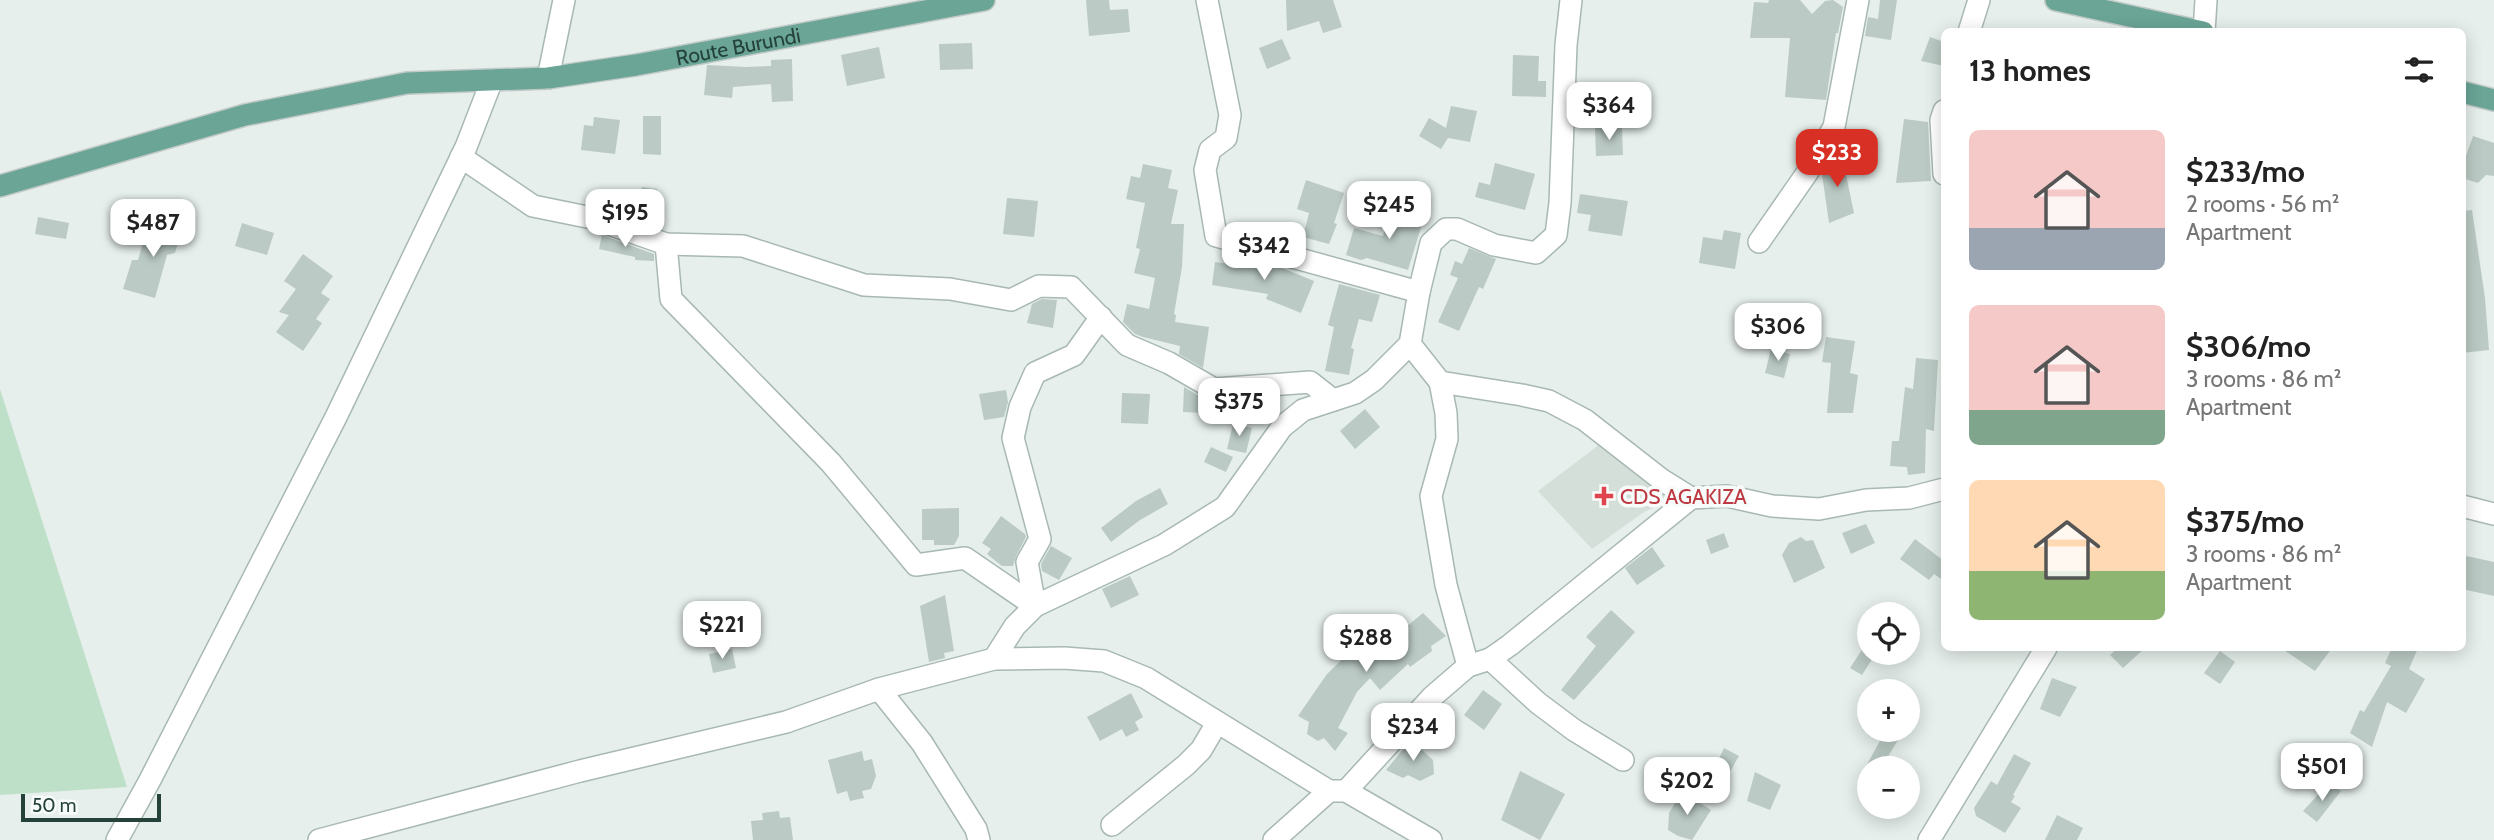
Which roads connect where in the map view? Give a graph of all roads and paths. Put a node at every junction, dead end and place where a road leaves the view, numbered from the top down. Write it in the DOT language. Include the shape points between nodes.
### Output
graph roads {
  1 [pos="564,0"];
  2 [pos="984,0"];
  3 [pos="1207,0"];
  4 [pos="1571,0"];
  5 [pos="1858,0"];
  6 [pos="1979,0"];
  7 [pos="2056,0"];
  8 [pos="2206,0"];
  9 [pos="1970,28"];
  10 [pos="2185,28"];
  11 [pos="2203,28"];
  12 [pos="548,78"];
  13 [pos="492,80"];
  14 [pos="2466,93"];
  15 [pos="2494,100"];
  16 [pos="461,158"];
  17 [pos="0,186"];
  18 [pos="1759,242"];
  19 [pos="666,244"];
  20 [pos="1419,292"];
  21 [pos="1101,317"];
  22 [pos="1410,344"];
  23 [pos="1440,382"];
  24 [pos="1333,400"];
  25 [pos="1941,490"];
  26 [pos="1691,498"];
  27 [pos="2466,507"];
  28 [pos="2494,514"];
  29 [pos="1035,606"];
  30 [pos="2044,651"];
  31 [pos="994,659"];
  32 [pos="1490,659"];
  33 [pos="1468,666"];
  34 [pos="879,689"];
  35 [pos="1217,723"];
  36 [pos="1623,760"];
  37 [pos="1337,791"];
  38 [pos="1112,825"];
  39 [pos="117,840"];
  40 [pos="319,840"];
  41 [pos="979,840"];
  42 [pos="1274,840"];
  43 [pos="1431,840"];
  44 [pos="1929,840"];
  1 -- 12 [label="street"];
  2 -- 12 [label="main road, Route Burundi"];
  3 -- 20 [label="street" via="1230,115 1226,138 1210,150 1205,170 1216,236"];
  4 -- 20 [label="street" via="1556,235 1536,253 1446,229 1431,243"];
  5 -- 18 [label="street" via="1834,127"];
  6 -- 9 [label="street"];
  7 -- 10 [label="main road"];
  8 -- 11 [label="street"];
  12 -- 13 [label="main road, Route Burundi"];
  13 -- 16 [label="street"];
  13 -- 17 [label="main road, Route Burundi" via="407,83 245,115"];
  14 -- 15 [label="main road"];
  16 -- 19 [label="street" via="533,206 592,218"];
  16 -- 39 [label="street" via="336,417"];
  19 -- 21 [label="street" via="743,246 864,285 950,289 1011,300 1039,286 1071,287"];
  19 -- 29 [label="street" via="671,299 831,463 916,565 965,558"];
  20 -- 22 [label="street"];
  21 -- 24 [label="street" via="1128,345 1214,389 1310,382"];
  21 -- 29 [label="street" via="1074,355 1035,373 1020,407 1013,438 1041,539 1027,562"];
  22 -- 23 [label="street"];
  22 -- 24 [label="street" via="1374,380"];
  23 -- 26 [label="street" via="1549,401 1585,420"];
  23 -- 33 [label="street" via="1447,439 1431,496 1446,584"];
  24 -- 29 [label="street" via="1303,410 1282,427 1225,507 1164,545"];
  25 -- 26 [label="street" via="1819,509 1772,506 1727,496"];
  26 -- 32 [label="street"];
  27 -- 28 [label="street"];
  29 -- 31 [label="street" via="1014,625"];
  30 -- 44 [label="street"];
  31 -- 34 [label="street"];
  31 -- 35 [label="street" via="1104,661 1146,678"];
  32 -- 33 [label="street"];
  32 -- 36 [label="street" via="1538,704"];
  33 -- 37 [label="street"];
  34 -- 40 [label="street" via="786,722"];
  34 -- 41 [label="street" via="922,743"];
  35 -- 37 [label="street"];
  35 -- 38 [label="street" via="1186,765"];
  37 -- 42 [label="street"];
  37 -- 43 [label="street"];
}
